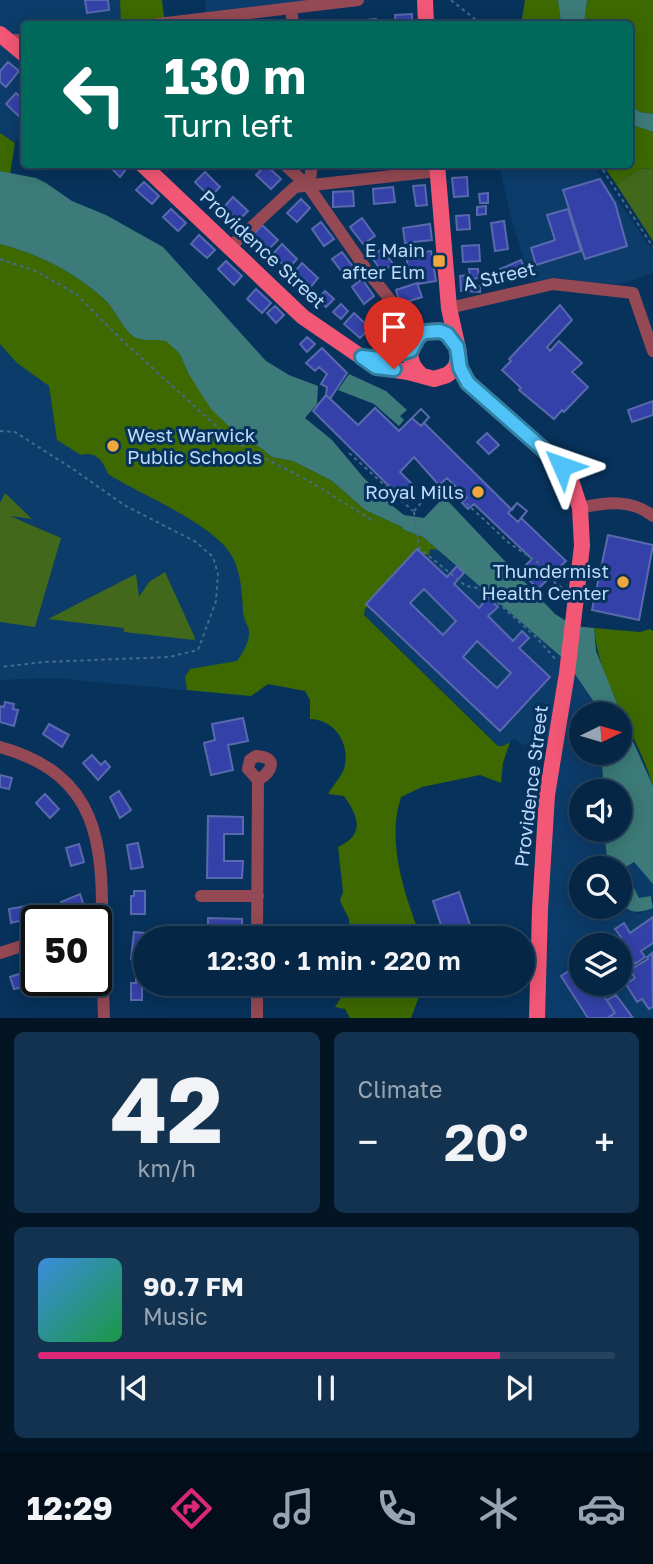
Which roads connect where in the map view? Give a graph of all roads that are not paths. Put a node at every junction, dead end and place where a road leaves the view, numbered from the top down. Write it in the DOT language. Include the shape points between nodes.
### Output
graph roads {
  1 [pos="358,0"];
  2 [pos="425,0"];
  3 [pos="291,8"];
  4 [pos="183,21"];
  5 [pos="293,21"];
  6 [pos="426,21"];
  7 [pos="146,168"];
  8 [pos="288,168"];
  9 [pos="311,168"];
  10 [pos="437,168"];
  11 [pos="309,187"];
  12 [pos="229,247"];
  13 [pos="449,308"];
  14 [pos="420,339"];
  15 [pos="653,351"];
  16 [pos="458,353"];
  17 [pos="362,357"];
  18 [pos="421,375"];
  19 [pos="440,378"];
  20 [pos="468,383"];
  21 [pos="580,508"];
  22 [pos="653,516"];
  23 [pos="0,747"];
  24 [pos="258,780"];
  25 [pos="201,896"];
  26 [pos="258,896"];
  27 [pos="103,905"];
  28 [pos="257,926"];
  29 [pos="21,946"];
  30 [pos="0,953"];
  31 [pos="103,996"];
  32 [pos="257,996"];
  33 [pos="104,1018"];
  34 [pos="257,1018"];
  35 [pos="537,1018"];
  1 -- 3 [label="street"];
  2 -- 6 [label="main road"];
  3 -- 4 [label="street"];
  3 -- 5 [label="street"];
  7 -- 12 [label="main road, Providence Street"];
  8 -- 11 [label="street"];
  9 -- 11 [label="street"];
  10 -- 11 [label="street"];
  10 -- 13 [label="main road"];
  11 -- 12 [label="street" via="295,187"];
  11 -- 14 [label="street"];
  12 -- 17 [label="main road, Providence Street" via="303,317"];
  13 -- 14 [label="main road" via="445,319"];
  13 -- 15 [label="street, A Street" via="542,285 633,293"];
  13 -- 16 [label="main road"];
  14 -- 16 [label="main road" via="447,334"];
  14 -- 17 [label="main road" via="380,359"];
  14 -- 18 [label="main road" via="412,364"];
  16 -- 19 [label="main road" via="452,371"];
  16 -- 20 [label="main road"];
  17 -- 18 [label="main road, Providence Street" via="376,367"];
  18 -- 19 [label="main road"];
  19 -- 20 [label="main road"];
  20 -- 21 [label="main road, Providence Street" via="547,451 570,477"];
  21 -- 22 [label="street" via="626,502"];
  21 -- 35 [label="main road, Providence Street" via="576,603 547,795"];
  23 -- 27 [label="street" via="44,765 67,783 84,805 99,846"];
  24 -- 26 [label="street"];
  25 -- 26 [label="street"];
  26 -- 28 [label="street"];
  29 -- 30 [label="street"];
  31 -- 33 [label="street"];
  32 -- 34 [label="street"];
}
